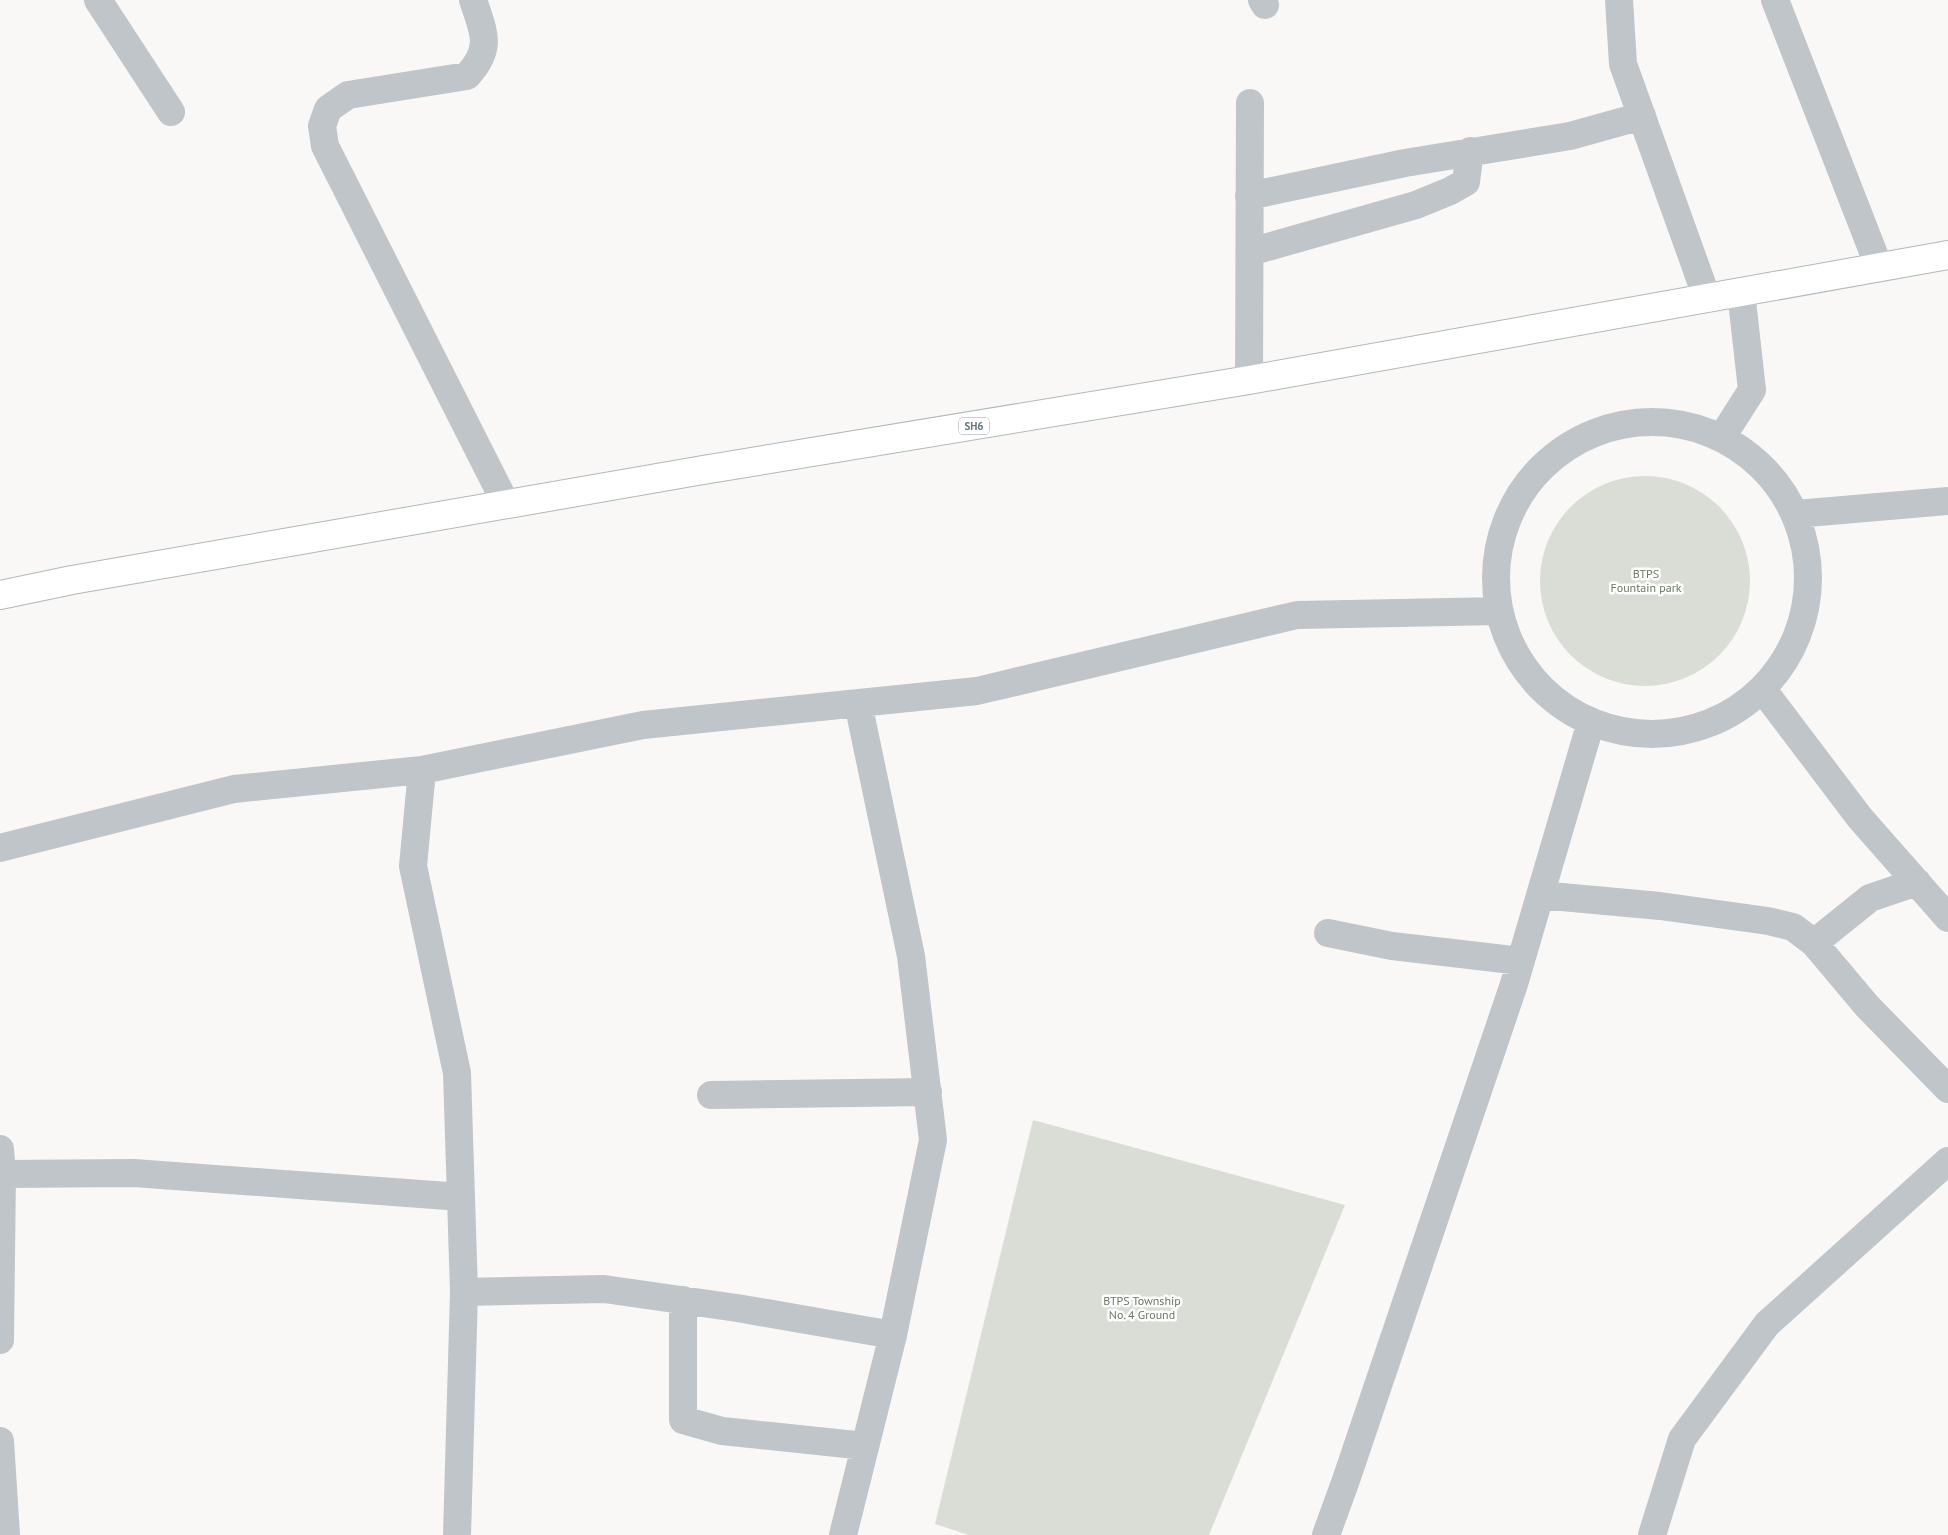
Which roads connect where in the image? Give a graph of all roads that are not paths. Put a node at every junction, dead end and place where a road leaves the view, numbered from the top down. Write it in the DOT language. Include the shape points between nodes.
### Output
graph roads {
  1 [pos="98,0"];
  2 [pos="473,0"];
  3 [pos="1619,0"];
  4 [pos="1775,0"];
  5 [pos="1250,103"];
  6 [pos="171,112"];
  7 [pos="1642,116"];
  8 [pos="1470,151"];
  9 [pos="1249,196"];
  10 [pos="1250,252"];
  11 [pos="1948,255"];
  12 [pos="1879,267"];
  13 [pos="1741,292"];
  14 [pos="1707,298"];
  15 [pos="1249,380"];
  16 [pos="1722,437"];
  17 [pos="1948,501"];
  18 [pos="506,504"];
  19 [pos="1796,514"];
  20 [pos="0,595"];
  21 [pos="1499,611"];
  22 [pos="1763,690"];
  23 [pos="858,703"];
  24 [pos="1592,722"];
  25 [pos="422,770"];
  26 [pos="0,848"];
  27 [pos="1917,882"];
  28 [pos="1540,895"];
  29 [pos="1948,918"];
  30 [pos="1328,933"];
  31 [pos="1814,943"];
  32 [pos="1521,961"];
  33 [pos="1948,1089"];
  34 [pos="928,1092"];
  35 [pos="710,1095"];
  36 [pos="1948,1161"];
  37 [pos="1,1162"];
  38 [pos="461,1197"];
  39 [pos="464,1292"];
  40 [pos="683,1300"];
  41 [pos="894,1335"];
  42 [pos="0,1340"];
  43 [pos="0,1442"];
  44 [pos="865,1446"];
  45 [pos="6,1535"];
  46 [pos="457,1535"];
  47 [pos="843,1535"];
  48 [pos="1326,1535"];
  49 [pos="1652,1535"];
  1 -- 6 [label="street"];
  2 -- 18 [label="street" via="485,46 479,64 467,76 348,95 328,109 322,126 326,146"];
  3 -- 7 [label="street" via="1623,64"];
  4 -- 12 [label="street"];
  5 -- 9 [label="street"];
  7 -- 8 [label="street" via="1570,136"];
  7 -- 14 [label="street"];
  8 -- 9 [label="street"];
  8 -- 10 [label="street" via="1466,182 1450,191 1416,205"];
  9 -- 10 [label="street"];
  10 -- 15 [label="street"];
  11 -- 12 [label="main road, SH6"];
  12 -- 13 [label="main road, SH6"];
  13 -- 14 [label="main road, SH6"];
  13 -- 16 [label="street" via="1752,390"];
  14 -- 15 [label="main road, SH6"];
  15 -- 18 [label="main road, SH6"];
  16 -- 19 [label="street" via="1766,469"];
  16 -- 21 [label="street" via="1674,422 1624,422 1576,439 1536,470 1509,512 1496,561"];
  17 -- 19 [label="street"];
  18 -- 20 [label="main road, SH6"];
  19 -- 22 [label="street" via="1809,560 1807,608 1791,652"];
  21 -- 23 [label="street" via="1296,616 977,691"];
  21 -- 24 [label="street" via="1517,658 1550,696"];
  22 -- 24 [label="street" via="1726,717 1683,732 1636,734"];
  22 -- 27 [label="street" via="1860,818"];
  23 -- 25 [label="street" via="643,725"];
  23 -- 34 [label="street" via="911,956"];
  24 -- 28 [label="street"];
  25 -- 26 [label="street" via="234,789"];
  25 -- 38 [label="street" via="413,866 457,1074"];
  27 -- 29 [label="street"];
  27 -- 31 [label="street" via="1870,898"];
  28 -- 31 [label="street" via="1768,920 1793,927"];
  28 -- 32 [label="street"];
  30 -- 32 [label="street" via="1392,946"];
  31 -- 33 [label="street" via="1867,1006"];
  32 -- 48 [label="street"];
  34 -- 35 [label="street"];
  34 -- 41 [label="street" via="933,1140"];
  36 -- 49 [label="street" via="1767,1324 1682,1439"];
  37 -- 38 [label="street"];
  37 -- 42 [label="street"];
  38 -- 39 [label="street"];
  39 -- 40 [label="street" via="604,1289"];
  39 -- 46 [label="street"];
  40 -- 41 [label="street"];
  40 -- 44 [label="street" via="683,1420 722,1431"];
  41 -- 44 [label="street"];
  43 -- 45 [label="street"];
  44 -- 47 [label="street"];
}
